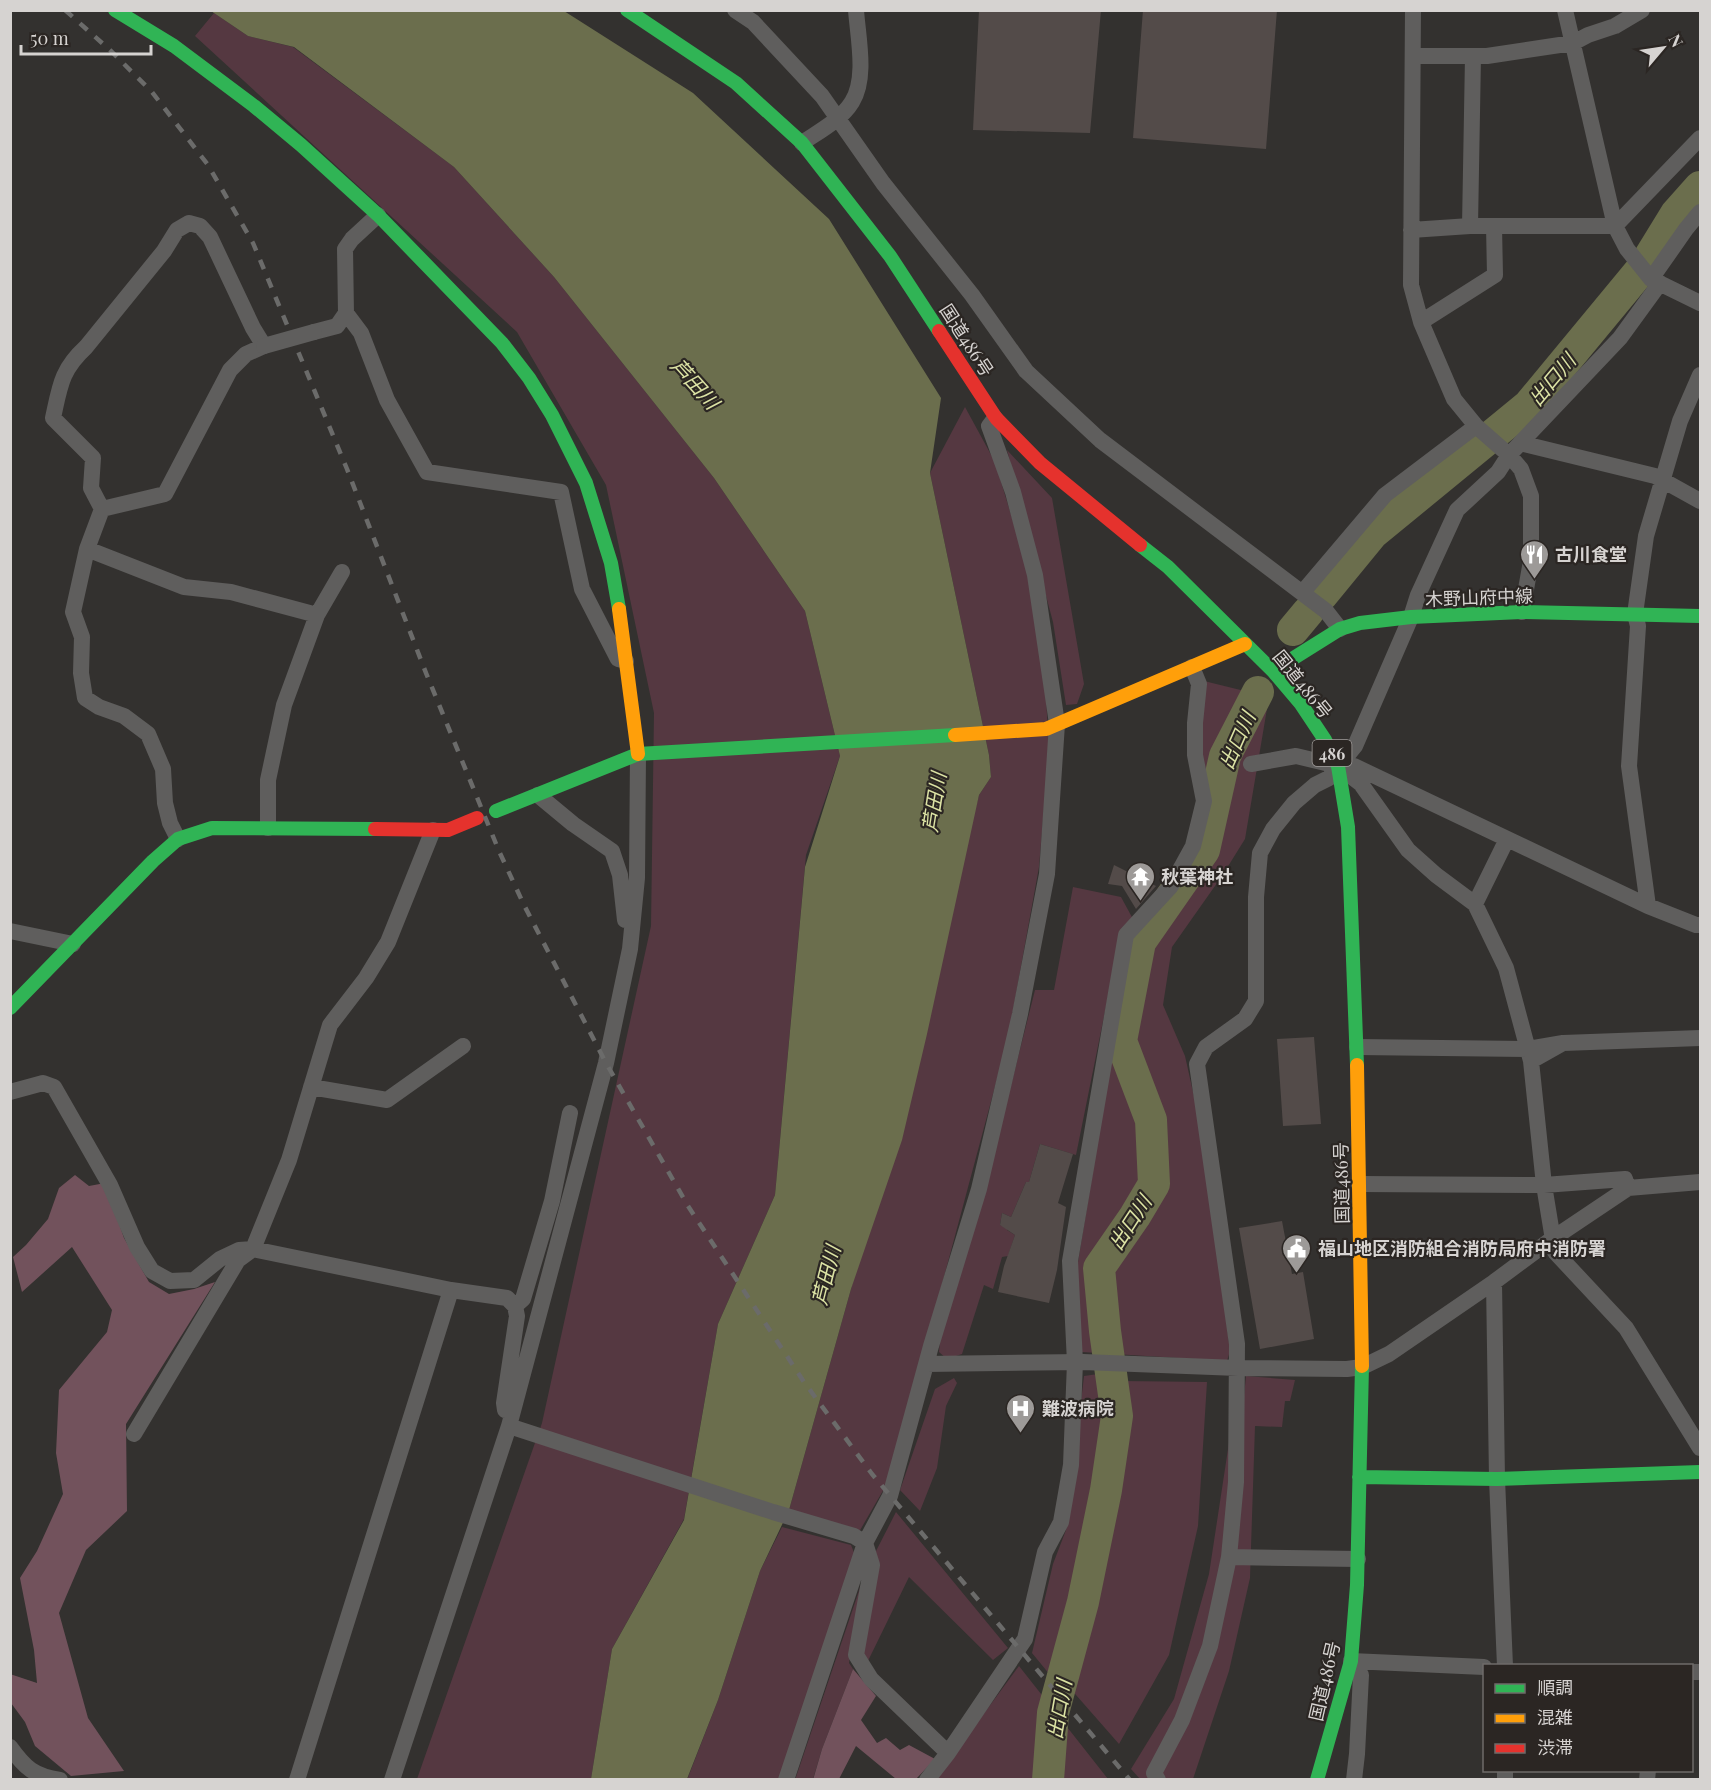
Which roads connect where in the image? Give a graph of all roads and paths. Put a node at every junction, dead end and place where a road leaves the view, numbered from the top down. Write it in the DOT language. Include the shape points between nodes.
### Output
graph roads {
  1 [pos="115,10"];
  2 [pos="627,10"];
  3 [pos="735,10"];
  4 [pos="856,10"];
  5 [pos="1413,10"];
  6 [pos="1564,10"];
  7 [pos="1642,10"];
  8 [pos="1573,43"];
  9 [pos="1413,56"];
  10 [pos="1473,56"];
  11 [pos="837,118"];
  12 [pos="1701,138"];
  13 [pos="802,143"];
  14 [pos="1701,213"];
  15 [pos="378,215"];
  16 [pos="1470,226"];
  17 [pos="1494,226"];
  18 [pos="1615,226"];
  19 [pos="1411,230"];
  20 [pos="1656,281"];
  21 [pos="1701,303"];
  22 [pos="346,313"];
  23 [pos="1421,322"];
  24 [pos="264,346"];
  25 [pos="1701,375"];
  26 [pos="996,418"];
  27 [pos="1476,426"];
  28 [pos="1515,449"];
  29 [pos="1662,480"];
  30 [pos="1701,501"];
  31 [pos="102,509"];
  32 [pos="87,549"];
  33 [pos="342,572"];
  34 [pos="1302,593"];
  35 [pos="1522,612"];
  36 [pos="1635,614"];
  37 [pos="317,615"];
  38 [pos="1701,616"];
  39 [pos="1411,618"];
  40 [pos="1340,628"];
  41 [pos="1245,644"];
  42 [pos="626,661"];
  43 [pos="1192,667"];
  44 [pos="1273,671"];
  45 [pos="1051,726"];
  46 [pos="644,754"];
  47 [pos="1251,764"];
  48 [pos="1338,766"];
  49 [pos="538,795"];
  50 [pos="496,811"];
  51 [pos="477,818"];
  52 [pos="268,828"];
  53 [pos="432,830"];
  54 [pos="178,839"];
  55 [pos="1507,839"];
  56 [pos="1475,904"];
  57 [pos="1648,906"];
  58 [pos="1701,925"];
  59 [pos="632,929"];
  60 [pos="10,931"];
  61 [pos="73,944"];
  62 [pos="10,1008"];
  63 [pos="1701,1038"];
  64 [pos="463,1046"];
  65 [pos="1357,1047"];
  66 [pos="1529,1055"];
  67 [pos="311,1087"];
  68 [pos="10,1092"];
  69 [pos="570,1113"];
  70 [pos="1701,1182"];
  71 [pos="1359,1184"];
  72 [pos="1544,1185"];
  73 [pos="1628,1188"];
  74 [pos="1552,1239"];
  75 [pos="253,1249"];
  76 [pos="1494,1282"];
  77 [pos="451,1290"];
  78 [pos="515,1306"];
  79 [pos="1079,1362"];
  80 [pos="926,1364"];
  81 [pos="1233,1367"];
  82 [pos="1362,1367"];
  83 [pos="509,1403"];
  84 [pos="509,1426"];
  85 [pos="134,1434"];
  86 [pos="1701,1448"];
  87 [pos="1701,1472"];
  88 [pos="1359,1477"];
  89 [pos="1497,1479"];
  90 [pos="860,1540"];
  91 [pos="1229,1557"];
  92 [pos="1358,1559"];
  93 [pos="1351,1661"];
  94 [pos="1505,1664"];
  95 [pos="1483,1667"];
  96 [pos="10,1747"];
  97 [pos="948,1754"];
  98 [pos="60,1779"];
  99 [pos="297,1779"];
  100 [pos="392,1779"];
  101 [pos="786,1779"];
  102 [pos="927,1779"];
  103 [pos="1158,1779"];
  104 [pos="1317,1779"];
  105 [pos="1354,1779"];
  1 -- 15 [label="main road" via="174,46 254,106"];
  2 -- 13 [label="main road, 国道486号 / 486" via="736,83"];
  3 -- 11 [label="street" via="753,22 822,96"];
  4 -- 11 [label="street" via="861,78 852,102"];
  5 -- 9 [label="street"];
  6 -- 8 [label="street"];
  7 -- 8 [label="street"];
  8 -- 10 [label="street"];
  8 -- 18 [label="street"];
  9 -- 10 [label="street"];
  9 -- 19 [label="street"];
  10 -- 16 [label="street"];
  11 -- 13 [label="street"];
  11 -- 34 [label="street" via="1026,371 1100,440"];
  12 -- 18 [label="street"];
  13 -- 26 [label="main road, 国道486号 / 486" via="890,256"];
  14 -- 20 [label="street" via="1686,229"];
  15 -- 22 [label="street" via="345,249"];
  15 -- 42 [label="main road" via="502,344 552,415 586,483 610,563"];
  16 -- 17 [label="street"];
  16 -- 19 [label="street"];
  17 -- 18 [label="street"];
  17 -- 23 [label="street" via="1495,275"];
  18 -- 20 [label="street" via="1627,249"];
  19 -- 23 [label="street" via="1411,285"];
  20 -- 21 [label="street"];
  20 -- 28 [label="street" via="1620,338"];
  22 -- 24 [label="street, bridge" via="337,326"];
  22 -- 42 [label="street" via="361,333 387,400 427,472 561,492 582,589 618,659"];
  23 -- 27 [label="street" via="1454,399"];
  24 -- 31 [label="street" via="246,354 230,370 165,494"];
  24 -- 31 [label="street" via="210,237 200,226 189,223 177,230 63,376 53,418 93,458 91,488"];
  25 -- 29 [label="street" via="1680,421"];
  26 -- 41 [label="main road, 国道486号 / 486" via="1040,463 1168,567"];
  26 -- 45 [label="street" via="988,426 1013,492 1035,575"];
  27 -- 28 [label="street"];
  27 -- 34 [label="street" via="1385,495"];
  28 -- 29 [label="street"];
  28 -- 35 [label="street" via="1531,496 1531,561"];
  28 -- 39 [label="street" via="1498,472 1457,510"];
  29 -- 30 [label="street"];
  29 -- 36 [label="street" via="1646,536"];
  31 -- 32 [label="street"];
  32 -- 37 [label="street" via="184,587 231,592"];
  32 -- 54 [label="street" via="73,612 82,637 85,698 124,716 148,734 163,769 165,803"];
  33 -- 37 [label="street"];
  34 -- 40 [label="street" via="1326,611"];
  35 -- 36 [label="main road, 木野山府中線"];
  35 -- 39 [label="main road, 木野山府中線"];
  36 -- 38 [label="main road, 木野山府中線"];
  36 -- 57 [label="street" via="1638,626 1629,766"];
  37 -- 52 [label="street" via="284,705 268,780"];
  39 -- 40 [label="main road, 木野山府中線"];
  39 -- 48 [label="street" via="1355,746"];
  40 -- 44 [label="main road, 木野山府中線"];
  41 -- 43 [label="main road"];
  41 -- 44 [label="main road, 国道486号 / 486"];
  42 -- 46 [label="main road"];
  43 -- 45 [label="main road"];
  43 -- 79 [label="street" via="1199,684 1194,755 1204,801 1193,846 1171,886 1126,935 1070,1262"];
  44 -- 48 [label="main road, 国道486号 / 486" via="1325,740"];
  45 -- 46 [label="main road"];
  45 -- 80 [label="street" via="1047,874 1020,1014 979,1189"];
  46 -- 49 [label="main road"];
  46 -- 59 [label="street"];
  47 -- 48 [label="street" via="1296,756"];
  48 -- 55 [label="street" via="1354,766"];
  48 -- 56 [label="street" via="1361,784 1408,850"];
  48 -- 65 [label="main road, 国道486号 / 486" via="1348,827"];
  48 -- 81 [label="street" via="1329,778 1315,784 1293,803 1260,853 1256,1001 1245,1019 1206,1047 1197,1064 1237,1344"];
  49 -- 50 [label="main road"];
  49 -- 59 [label="street" via="612,851 620,875 626,923"];
  51 -- 53 [label="main road" via="448,830"];
  52 -- 53 [label="main road"];
  52 -- 54 [label="main road" via="212,828"];
  53 -- 67 [label="street" via="388,942 330,1025"];
  54 -- 61 [label="main road"];
  55 -- 56 [label="street"];
  55 -- 57 [label="street"];
  56 -- 66 [label="street" via="1506,968"];
  57 -- 58 [label="street"];
  59 -- 83 [label="street" via="606,1063"];
  60 -- 61 [label="street"];
  61 -- 62 [label="main road"];
  63 -- 66 [label="street" via="1563,1043"];
  64 -- 67 [label="street" via="387,1100"];
  65 -- 66 [label="street"];
  65 -- 71 [label="main road, 国道486号 / 486"];
  66 -- 72 [label="street"];
  67 -- 75 [label="street" via="289,1160"];
  68 -- 75 [label="street" via="43,1083 54,1087 110,1185 152,1271 170,1281 194,1280 220,1259 239,1250"];
  69 -- 78 [label="street" via="552,1201 522,1299"];
  70 -- 73 [label="street"];
  71 -- 72 [label="street"];
  71 -- 82 [label="main road, 国道486号 / 486"];
  72 -- 73 [label="street" via="1625,1179"];
  72 -- 74 [label="street"];
  73 -- 74 [label="street"];
  74 -- 76 [label="street"];
  74 -- 86 [label="street" via="1555,1252 1626,1328"];
  75 -- 77 [label="street"];
  75 -- 85 [label="street" via="238,1260"];
  76 -- 82 [label="street" via="1389,1354"];
  76 -- 89 [label="street"];
  77 -- 78 [label="street" via="507,1298"];
  77 -- 99 [label="street"];
  78 -- 83 [label="street"];
  79 -- 80 [label="street"];
  79 -- 81 [label="street"];
  79 -- 97 [label="street" via="1071,1465 1061,1522 1045,1552 1025,1639"];
  80 -- 90 [label="street" via="890,1496"];
  81 -- 82 [label="street"];
  81 -- 91 [label="street" via="1236,1482"];
  82 -- 88 [label="main road, 国道486号 / 486"];
  83 -- 84 [label="street"];
  84 -- 90 [label="street"];
  84 -- 100 [label="street"];
  87 -- 89 [label="main road"];
  88 -- 89 [label="main road"];
  88 -- 92 [label="main road, 国道486号 / 486"];
  89 -- 94 [label="street"];
  90 -- 97 [label="street" via="872,1565 856,1655 871,1678"];
  90 -- 101 [label="street"];
  91 -- 92 [label="street"];
  91 -- 103 [label="street" via="1210,1646 1182,1720 1154,1773"];
  92 -- 93 [label="main road, 国道486号 / 486"];
  93 -- 95 [label="street"];
  93 -- 104 [label="main road, 国道486号 / 486"];
  93 -- 105 [label="street" via="1361,1675"];
  96 -- 98 [label="street" via="22,1764 45,1778"];
  97 -- 102 [label="street"];
}
